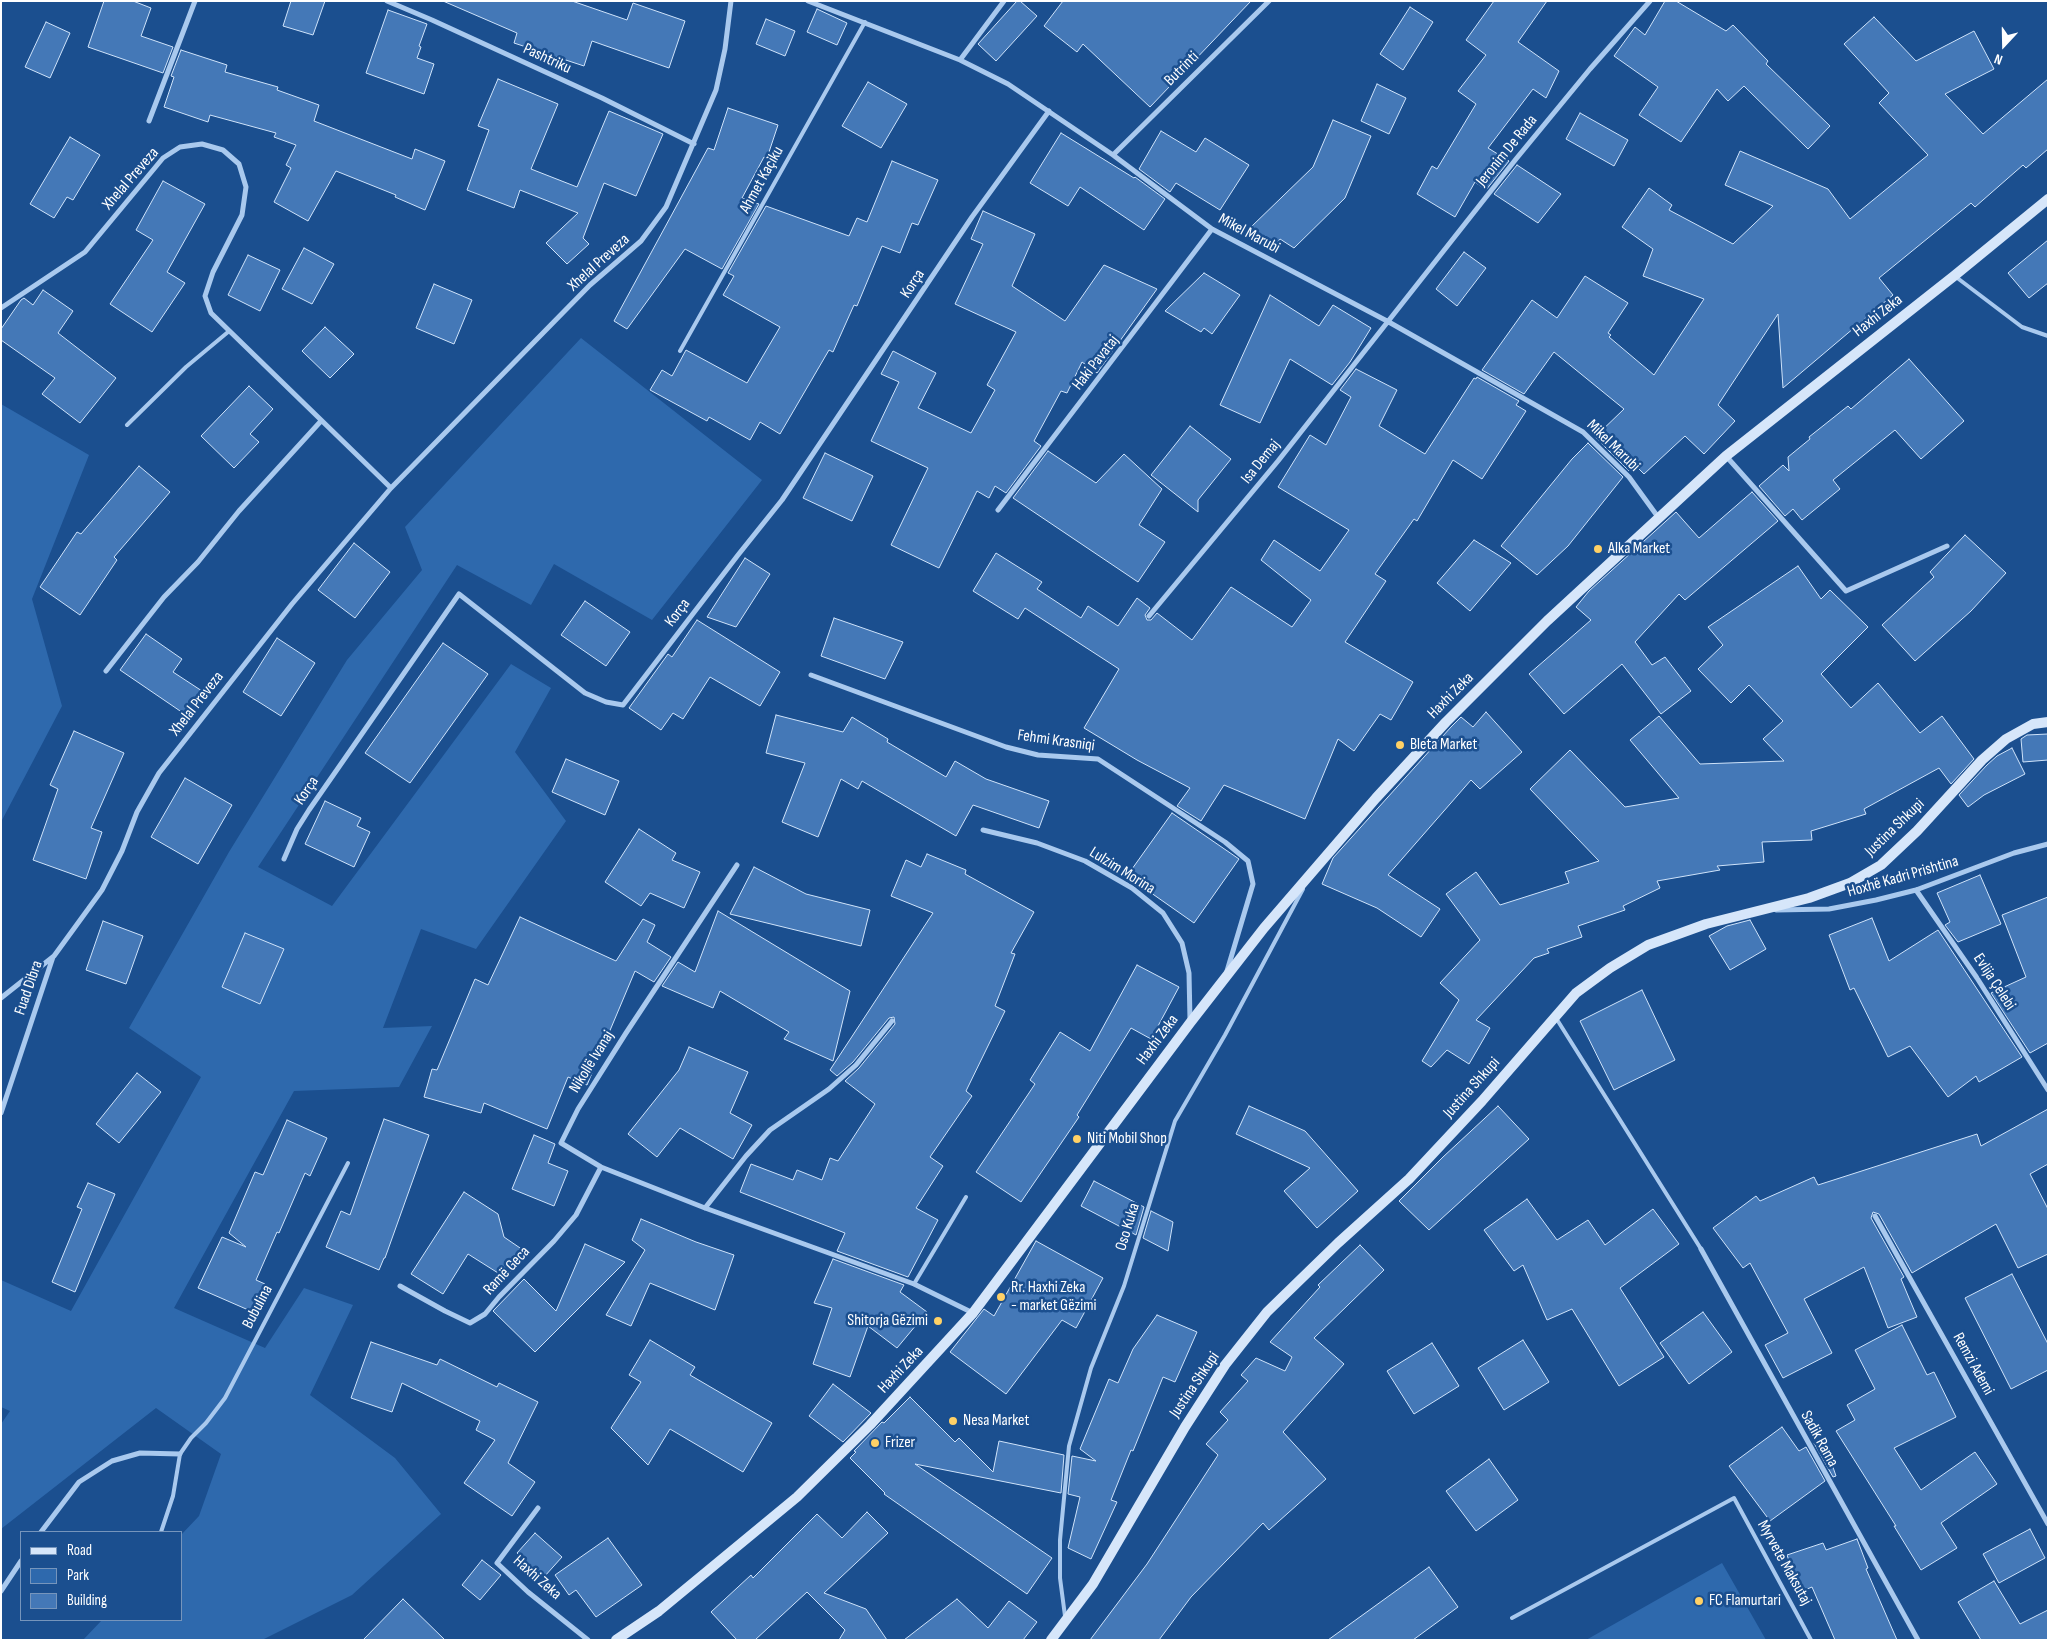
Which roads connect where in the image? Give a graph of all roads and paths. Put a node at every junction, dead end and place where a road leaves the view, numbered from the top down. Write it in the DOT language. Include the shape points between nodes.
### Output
graph roads {
  1 [pos="196,1"];
  2 [pos="387,1"];
  3 [pos="730,1"];
  4 [pos="808,1"];
  5 [pos="1004,1"];
  6 [pos="1269,1"];
  7 [pos="1650,1"];
  8 [pos="865,22"];
  9 [pos="960,60"];
  10 [pos="1049,111"];
  11 [pos="149,120"];
  12 [pos="694,144"];
  13 [pos="1113,155"];
  14 [pos="2048,199"];
  15 [pos="1212,229"];
  16 [pos="1954,276"];
  17 [pos="1,308"];
  18 [pos="1387,321"];
  19 [pos="228,332"];
  20 [pos="2048,336"];
  21 [pos="680,351"];
  22 [pos="321,421"];
  23 [pos="127,425"];
  24 [pos="1726,456"];
  25 [pos="391,488"];
  26 [pos="998,510"];
  27 [pos="1658,517"];
  28 [pos="1947,546"];
  29 [pos="1149,616"];
  30 [pos="106,671"];
  31 [pos="811,675"];
  32 [pos="2048,722"];
  33 [pos="984,830"];
  34 [pos="2048,844"];
  35 [pos="284,859"];
  36 [pos="737,865"];
  37 [pos="1314,869"];
  38 [pos="1916,890"];
  39 [pos="1761,910"];
  40 [pos="54,956"];
  41 [pos="1225,976"];
  42 [pos="1,998"];
  43 [pos="1555,1016"];
  44 [pos="892,1021"];
  45 [pos="1190,1023"];
  46 [pos="2048,1090"];
  47 [pos="1,1113"];
  48 [pos="348,1164"];
  49 [pos="601,1167"];
  50 [pos="966,1197"];
  51 [pos="705,1208"];
  52 [pos="1875,1216"];
  53 [pos="1701,1249"];
  54 [pos="914,1284"];
  55 [pos="400,1286"];
  56 [pos="973,1313"];
  57 [pos="180,1454"];
  58 [pos="538,1508"];
  59 [pos="2048,1524"];
  60 [pos="42,1531"];
  61 [pos="161,1531"];
  62 [pos="20,1562"];
  63 [pos="1,1591"];
  64 [pos="1512,1618"];
  65 [pos="1066,1620"];
  66 [pos="588,1640"];
  67 [pos="616,1640"];
  68 [pos="1051,1640"];
  69 [pos="1811,1640"];
  70 [pos="1918,1640"];
  1 -- 11 [label="street"];
  2 -- 12 [label="street, Pashtriku" via="593,94"];
  3 -- 12 [label="street, Xhelal Preveza" via="716,90"];
  4 -- 8 [label="street, Mikel Marubi"];
  5 -- 9 [label="street"];
  6 -- 13 [label="street, Butrinti"];
  7 -- 18 [label="street, Jeronim De Rada" via="1590,69"];
  8 -- 9 [label="street, Mikel Marubi"];
  8 -- 21 [label="lane, Ahmet Kaçiku"];
  9 -- 10 [label="street, Mikel Marubi" via="1008,84"];
  10 -- 13 [label="street, Mikel Marubi"];
  10 -- 35 [label="street, Korça" via="972,217 782,500 623,705 585,693 459,594 309,810"];
  12 -- 25 [label="street, Xhelal Preveza" via="666,207 641,241 590,285"];
  13 -- 15 [label="street, Mikel Marubi"];
  14 -- 16 [label="street, Haxhi Zeka"];
  15 -- 18 [label="street, Mikel Marubi"];
  15 -- 26 [label="street, Haki Pavataj"];
  16 -- 20 [label="lane" via="2022,327"];
  16 -- 24 [label="street, Haxhi Zeka"];
  17 -- 19 [label="street, Xhelal Preveza" via="86,252 163,158 180,147 202,144 223,150 239,164 246,187 242,215 213,272 205,296 211,313"];
  18 -- 27 [label="street, Mikel Marubi" via="1583,432 1629,477"];
  18 -- 29 [label="street, Isa Demaj" via="1278,461"];
  19 -- 22 [label="street, Xhelal Preveza"];
  19 -- 23 [label="lane" via="186,367"];
  22 -- 25 [label="street, Xhelal Preveza"];
  22 -- 30 [label="street" via="164,597"];
  24 -- 27 [label="street, Haxhi Zeka"];
  24 -- 28 [label="street" via="1846,591"];
  25 -- 40 [label="street, Xhelal Preveza" via="292,604 159,773 137,812 102,890"];
  27 -- 37 [label="street, Haxhi Zeka" via="1446,722"];
  31 -- 41 [label="street, Fehmi Krasniqi" via="1006,747 1038,755 1098,759 1226,842 1248,861 1253,884"];
  32 -- 39 [label="street, Justina Shkupi" via="2033,724 2006,739 1881,865 1850,883"];
  33 -- 45 [label="street, Lulzim Morina" via="1037,843 1085,862 1132,888 1164,913 1182,943 1189,974"];
  34 -- 38 [label="street, Hoxhë Kadri Prishtina" via="2014,853"];
  36 -- 49 [label="street, Nikollë Ivanaj" via="578,1108 561,1143"];
  37 -- 41 [label="street, Haxhi Zeka"];
  37 -- 65 [label="lane, Oso Kuka" via="1175,1121 1124,1286 1091,1368 1070,1446 1060,1540 1060,1578"];
  38 -- 39 [label="street, Hoxhë Kadri Prishtina" via="1829,909"];
  38 -- 46 [label="street, Evlija Çelebi" via="1978,978"];
  39 -- 43 [label="street, Justina Shkupi" via="1706,924 1648,945 1576,993"];
  40 -- 42 [label="street"];
  40 -- 47 [label="street, Fuad Dibra"];
  41 -- 45 [label="street, Haxhi Zeka"];
  43 -- 53 [label="lane"];
  43 -- 65 [label="street, Justina Shkupi" via="1409,1179 1267,1312 1225,1365 1093,1584"];
  44 -- 51 [label="street" via="856,1065 836,1083 770,1130"];
  45 -- 56 [label="street, Haxhi Zeka"];
  48 -- 57 [label="lane, Bubulina" via="224,1398"];
  49 -- 51 [label="street, Nikollë Ivanaj"];
  49 -- 55 [label="street, Ramë Geca" via="576,1215 485,1314 470,1323"];
  50 -- 54 [label="lane"];
  51 -- 54 [label="street, Nikollë Ivanaj"];
  52 -- 59 [label="street, Remzi Ademi"];
  53 -- 70 [label="street, Sadik Rama"];
  54 -- 56 [label="street, Nikollë Ivanaj"];
  56 -- 67 [label="street, Haxhi Zeka" via="870,1425 797,1497 659,1611"];
  57 -- 60 [label="street" via="140,1453 112,1461 79,1482"];
  57 -- 61 [label="lane, Bubulina" via="173,1496"];
  58 -- 66 [label="street, Haxhi Zeka" via="497,1563"];
  62 -- 63 [label="street"];
  64 -- 69 [label="lane, Myrvete Maksutaj" via="1734,1498"];
  65 -- 68 [label="street, Justina Shkupi"];
}
